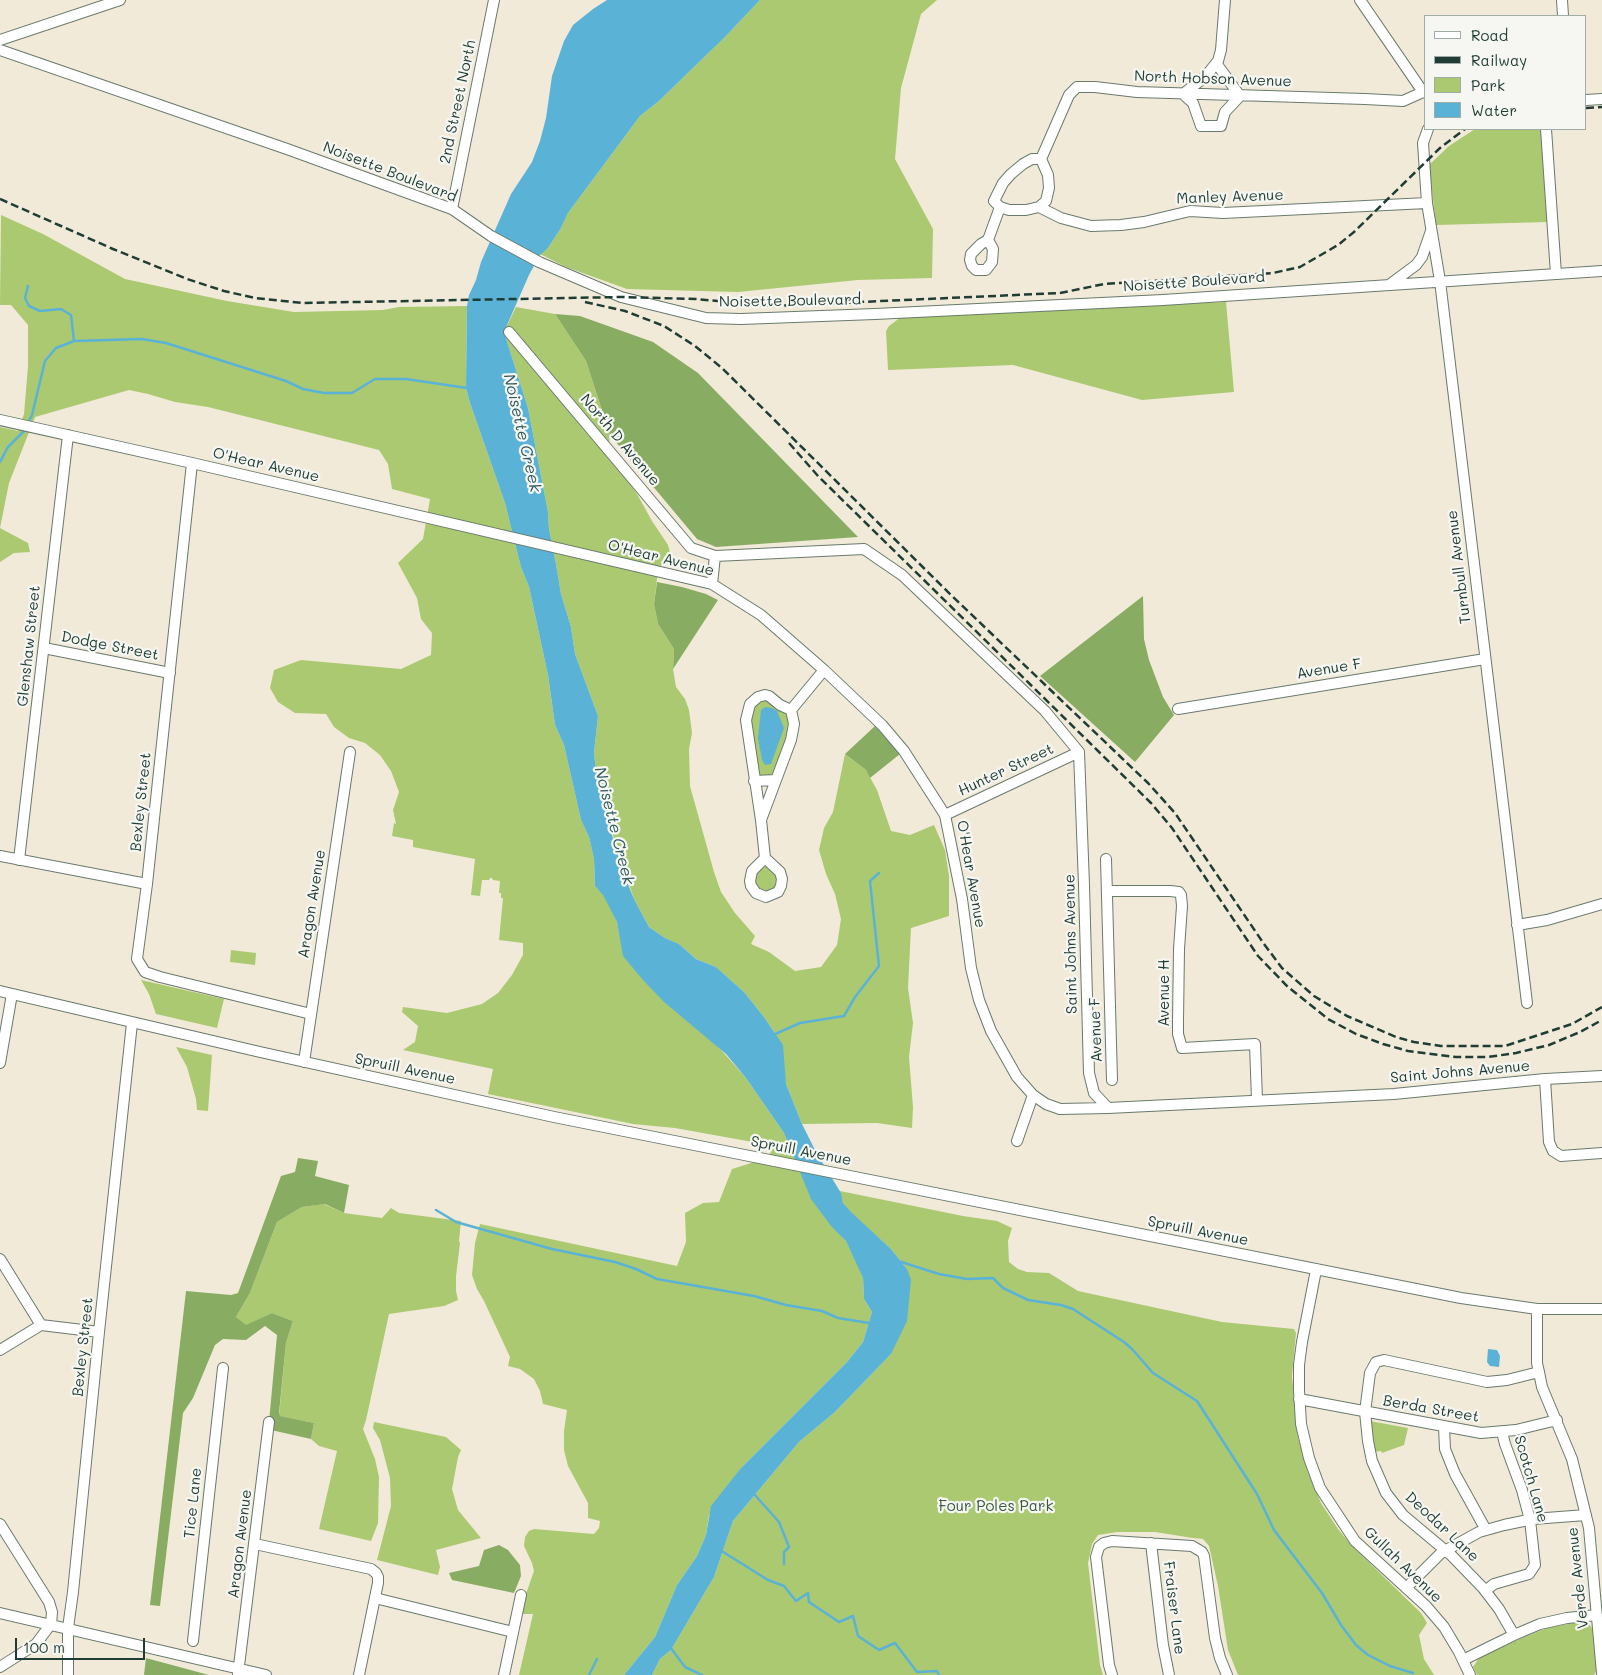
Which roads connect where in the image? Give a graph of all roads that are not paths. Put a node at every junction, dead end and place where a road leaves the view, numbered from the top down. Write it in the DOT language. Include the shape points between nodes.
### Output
graph roads {
  1 [pos="120,0"];
  2 [pos="494,0"];
  3 [pos="1225,0"];
  4 [pos="1360,0"];
  5 [pos="1562,0"];
  6 [pos="1563,15"];
  7 [pos="0,40"];
  8 [pos="0,50"];
  9 [pos="1216,63"];
  10 [pos="1424,92"];
  11 [pos="1183,94"];
  12 [pos="1240,96"];
  13 [pos="1602,99"];
  14 [pos="1587,100"];
  15 [pos="1428,130"];
  16 [pos="1546,130"];
  17 [pos="1040,159"];
  18 [pos="1427,203"];
  19 [pos="1000,207"];
  20 [pos="1039,207"];
  21 [pos="452,209"];
  22 [pos="1431,228"];
  23 [pos="988,240"];
  24 [pos="1602,271"];
  25 [pos="1556,274"];
  26 [pos="1440,281"];
  27 [pos="1389,285"];
  28 [pos="509,332"];
  29 [pos="0,420"];
  30 [pos="68,435"];
  31 [pos="192,463"];
  32 [pos="715,556"];
  33 [pos="712,584"];
  34 [pos="44,648"];
  35 [pos="1485,659"];
  36 [pos="824,670"];
  37 [pos="170,673"];
  38 [pos="1178,709"];
  39 [pos="791,710"];
  40 [pos="350,752"];
  41 [pos="1079,752"];
  42 [pos="776,780"];
  43 [pos="754,782"];
  44 [pos="945,815"];
  45 [pos="761,820"];
  46 [pos="0,856"];
  47 [pos="765,858"];
  48 [pos="1106,859"];
  49 [pos="19,860"];
  50 [pos="147,884"];
  51 [pos="1107,891"];
  52 [pos="1602,904"];
  53 [pos="1517,924"];
  54 [pos="0,991"];
  55 [pos="12,994"];
  56 [pos="1527,1003"];
  57 [pos="311,1014"];
  58 [pos="132,1022"];
  59 [pos="304,1062"];
  60 [pos="0,1063"];
  61 [pos="1602,1076"];
  62 [pos="1112,1080"];
  63 [pos="1545,1080"];
  64 [pos="1033,1095"];
  65 [pos="1257,1100"];
  66 [pos="1108,1108"];
  67 [pos="1018,1141"];
  68 [pos="1602,1153"];
  69 [pos="0,1259"];
  70 [pos="1316,1270"];
  71 [pos="1537,1309"];
  72 [pos="1602,1309"];
  73 [pos="41,1325"];
  74 [pos="99,1332"];
  75 [pos="0,1350"];
  76 [pos="223,1368"];
  77 [pos="1539,1372"];
  78 [pos="1299,1399"];
  79 [pos="1366,1412"];
  80 [pos="1557,1420"];
  81 [pos="269,1422"];
  82 [pos="1444,1427"];
  83 [pos="1502,1432"];
  84 [pos="1586,1515"];
  85 [pos="1530,1520"];
  86 [pos="0,1524"];
  87 [pos="1486,1530"];
  88 [pos="255,1544"];
  89 [pos="1151,1544"];
  90 [pos="1445,1550"];
  91 [pos="1406,1588"];
  92 [pos="1485,1591"];
  93 [pos="521,1595"];
  94 [pos="375,1598"];
  95 [pos="0,1612"];
  96 [pos="1597,1615"];
  97 [pos="51,1624"];
  98 [pos="68,1628"];
  99 [pos="513,1632"];
  100 [pos="1514,1635"];
  101 [pos="193,1641"];
  102 [pos="176,1653"];
  103 [pos="204,1659"];
  104 [pos="1463,1660"];
  105 [pos="0,1667"];
  106 [pos="239,1672"];
  107 [pos="1602,1673"];
  108 [pos="68,1675"];
  109 [pos="266,1675"];
  110 [pos="359,1675"];
  111 [pos="504,1675"];
  112 [pos="1112,1675"];
  113 [pos="1169,1675"];
  114 [pos="1227,1675"];
  115 [pos="1470,1675"];
  1 -- 7 [label="street"];
  2 -- 21 [label="street, 2nd Street North"];
  3 -- 9 [label="street" via="1221,50"];
  4 -- 10 [label="street"];
  5 -- 6 [label="street"];
  8 -- 21 [label="street, Noisette Boulevard"];
  9 -- 11 [label="street" via="1205,77"];
  9 -- 12 [label="street"];
  10 -- 12 [label="street, North Hobson Avenue" via="1403,101"];
  11 -- 12 [label="street, North Hobson Avenue"];
  11 -- 12 [label="street" via="1193,103 1201,126 1221,126 1226,112"];
  11 -- 17 [label="street, North Hobson Avenue" via="1077,87 1069,95"];
  13 -- 14 [label="street"];
  15 -- 18 [label="street, Turnbull Avenue" via="1423,143"];
  16 -- 25 [label="street"];
  17 -- 19 [label="street" via="1024,164 1003,183 994,201"];
  17 -- 20 [label="street" via="1048,176 1049,188 1046,201"];
  18 -- 20 [label="street, Manley Avenue" via="1223,213 1190,211 1144,222 1091,226 1061,218"];
  18 -- 22 [label="street, Turnbull Avenue"];
  19 -- 20 [label="street" via="1026,210"];
  19 -- 23 [label="street"];
  21 -- 27 [label="street, Noisette Boulevard" via="491,236 539,262 621,297 706,318 1162,300"];
  22 -- 26 [label="street, Turnbull Avenue"];
  22 -- 27 [label="street" via="1426,248 1416,265"];
  24 -- 25 [label="street, Noisette Boulevard"];
  25 -- 26 [label="street, Noisette Boulevard"];
  26 -- 27 [label="street, Noisette Boulevard"];
  26 -- 35 [label="street, Turnbull Avenue"];
  28 -- 32 [label="street, North D Avenue" via="691,548"];
  29 -- 30 [label="street, O'Hear Avenue"];
  30 -- 31 [label="street, O'Hear Avenue"];
  30 -- 34 [label="street, Glenshaw Street"];
  31 -- 33 [label="street, O'Hear Avenue"];
  31 -- 37 [label="street, Bexley Street"];
  32 -- 33 [label="street"];
  32 -- 41 [label="street" via="864,549 902,575 1045,711"];
  33 -- 36 [label="street, O'Hear Avenue" via="761,615"];
  34 -- 37 [label="street, Dodge Street"];
  34 -- 49 [label="street, Glenshaw Street"];
  35 -- 38 [label="street, Avenue F"];
  35 -- 53 [label="street, Turnbull Avenue"];
  36 -- 39 [label="street"];
  36 -- 44 [label="street, O'Hear Avenue" via="882,725 904,751"];
  37 -- 50 [label="street, Bexley Street"];
  39 -- 42 [label="street" via="794,724 791,740"];
  39 -- 43 [label="street" via="769,696 758,697 750,704 746,720"];
  40 -- 57 [label="street, Aragon Avenue"];
  41 -- 44 [label="street, Hunter Street"];
  41 -- 66 [label="street, Saint Johns Avenue" via="1089,1073 1094,1093"];
  42 -- 43 [label="street"];
  42 -- 45 [label="street"];
  43 -- 45 [label="street"];
  44 -- 64 [label="street, O'Hear Avenue" via="979,1000 1008,1063"];
  45 -- 47 [label="street"];
  46 -- 49 [label="street"];
  48 -- 51 [label="street, Avenue F"];
  49 -- 50 [label="street"];
  50 -- 57 [label="street, Bexley Street" via="137,959 145,972"];
  51 -- 62 [label="street, Avenue F"];
  51 -- 65 [label="street, Avenue H" via="1170,891 1182,895 1178,1021 1182,1048 1255,1044"];
  52 -- 53 [label="street" via="1547,920"];
  53 -- 56 [label="street, Turnbull Avenue"];
  54 -- 55 [label="street, Spruill Avenue"];
  55 -- 58 [label="street, Spruill Avenue"];
  55 -- 60 [label="street"];
  57 -- 59 [label="street, Aragon Avenue"];
  58 -- 59 [label="street, Spruill Avenue"];
  58 -- 74 [label="street, Bexley Street"];
  59 -- 70 [label="street, Spruill Avenue" via="554,1117"];
  61 -- 63 [label="street, Saint Johns Avenue"];
  63 -- 65 [label="street, Saint Johns Avenue" via="1394,1094"];
  63 -- 68 [label="street" via="1548,1142 1552,1151 1561,1156"];
  64 -- 66 [label="street, O'Hear Avenue" via="1060,1109"];
  64 -- 67 [label="street"];
  65 -- 66 [label="street, Saint Johns Avenue"];
  69 -- 73 [label="street"];
  70 -- 71 [label="street, Spruill Avenue"];
  70 -- 78 [label="street, Gullah Avenue" via="1299,1365"];
  71 -- 72 [label="street, Spruill Avenue"];
  71 -- 77 [label="street, Verde Avenue"];
  73 -- 74 [label="street"];
  73 -- 75 [label="street"];
  74 -- 98 [label="street, Bexley Street"];
  76 -- 101 [label="street, Tice Lane"];
  77 -- 79 [label="street, Deodar Lane" via="1487,1382 1384,1360 1376,1362 1370,1372"];
  77 -- 80 [label="street, Verde Avenue"];
  78 -- 79 [label="street, Berda Street"];
  78 -- 91 [label="street, Gullah Avenue" via="1309,1458 1320,1488 1355,1542"];
  79 -- 82 [label="street, Berda Street"];
  79 -- 90 [label="street, Deodar Lane" via="1372,1461 1386,1493 1403,1515"];
  80 -- 83 [label="street, Berda Street"];
  80 -- 84 [label="street, Verde Avenue" via="1572,1459"];
  81 -- 88 [label="street, Aragon Avenue"];
  82 -- 83 [label="street, Berda Street" via="1480,1433"];
  82 -- 87 [label="street" via="1445,1449 1455,1474"];
  83 -- 85 [label="street, Scotch Lane"];
  84 -- 85 [label="street"];
  84 -- 96 [label="street, Verde Avenue"];
  85 -- 87 [label="street"];
  85 -- 92 [label="street, Scotch Lane" via="1535,1558 1533,1570 1494,1584"];
  86 -- 97 [label="street" via="49,1602"];
  87 -- 90 [label="street"];
  88 -- 94 [label="street" via="376,1572"];
  88 -- 106 [label="street, Aragon Avenue"];
  89 -- 112 [label="street" via="1112,1541 1099,1546 1097,1551"];
  89 -- 113 [label="street, Fraiser Lane"];
  89 -- 114 [label="street" via="1192,1546 1202,1552 1215,1638"];
  90 -- 91 [label="street"];
  90 -- 92 [label="street, Deodar Lane"];
  91 -- 104 [label="street, Gullah Avenue" via="1444,1627"];
  92 -- 100 [label="street, Deodar Lane"];
  93 -- 99 [label="street"];
  94 -- 99 [label="street"];
  94 -- 110 [label="street"];
  95 -- 97 [label="street"];
  96 -- 100 [label="street" via="1540,1624"];
  96 -- 107 [label="street, Verde Avenue"];
  97 -- 98 [label="street"];
  97 -- 105 [label="street" via="36,1644"];
  98 -- 102 [label="street"];
  98 -- 108 [label="street, Bexley Street"];
  99 -- 111 [label="street"];
  100 -- 104 [label="street"];
  101 -- 102 [label="street"];
  101 -- 103 [label="street"];
  102 -- 103 [label="street"];
  103 -- 106 [label="street"];
  104 -- 115 [label="street, Gullah Avenue"];
  106 -- 109 [label="street"];
}
